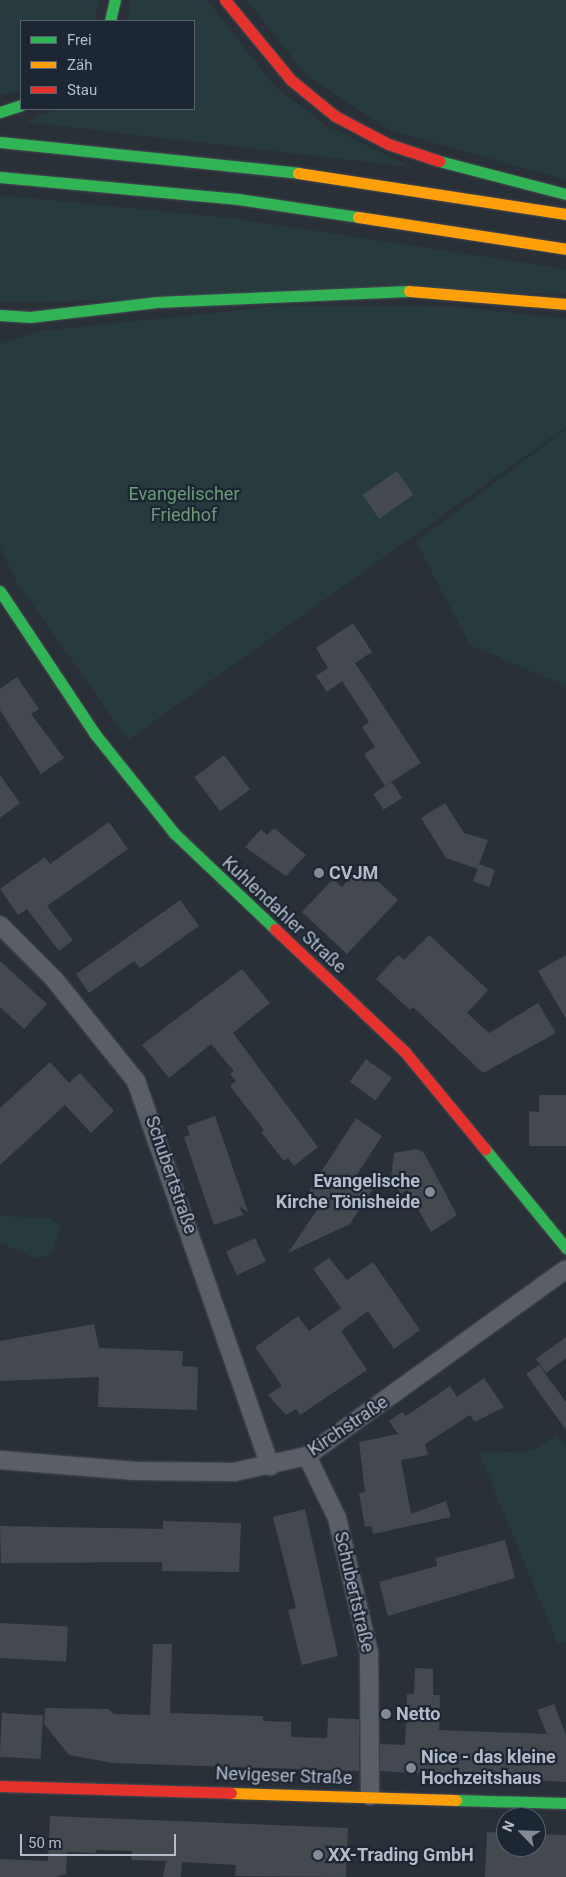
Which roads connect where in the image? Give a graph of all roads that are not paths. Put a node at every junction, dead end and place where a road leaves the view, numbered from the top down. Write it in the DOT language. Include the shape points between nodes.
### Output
graph roads {
  1 [pos="115,0"];
  2 [pos="225,0"];
  3 [pos="110,20"];
  4 [pos="20,105"];
  5 [pos="0,112"];
  6 [pos="0,142"];
  7 [pos="0,176"];
  8 [pos="566,194"];
  9 [pos="566,214"];
  10 [pos="566,250"];
  11 [pos="566,304"];
  12 [pos="0,315"];
  13 [pos="30,317"];
  14 [pos="8,328"];
  15 [pos="0,591"];
  16 [pos="0,925"];
  17 [pos="566,1248"];
  18 [pos="566,1270"];
  19 [pos="307,1456"];
  20 [pos="0,1460"];
  21 [pos="270,1466"];
  22 [pos="0,1786"];
  23 [pos="370,1796"];
  24 [pos="566,1803"];
  1 -- 3 [label="main road"];
  2 -- 8 [label="main road" via="291,80 334,116 388,144 444,163"];
  4 -- 5 [label="main road"];
  6 -- 9 [label="main road" via="236,163"];
  7 -- 10 [label="main road" via="238,199"];
  11 -- 13 [label="main road" via="406,292 157,302"];
  12 -- 13 [label="main road"];
  13 -- 14 [label="main road"];
  15 -- 17 [label="main road, Kuhlendahler Straße" via="95,734 174,833 405,1052"];
  16 -- 21 [label="street, Schubertstraße" via="54,979 136,1081"];
  18 -- 19 [label="street, Kirchstraße"];
  19 -- 21 [label="street, Kirchstraße"];
  19 -- 23 [label="street, Schubertstraße" via="337,1518 369,1652"];
  20 -- 21 [label="street, Kirchstraße" via="136,1470 234,1472"];
  22 -- 23 [label="main road, Nevigeser Straße"];
  23 -- 24 [label="main road, Nevigeser Straße"];
}
